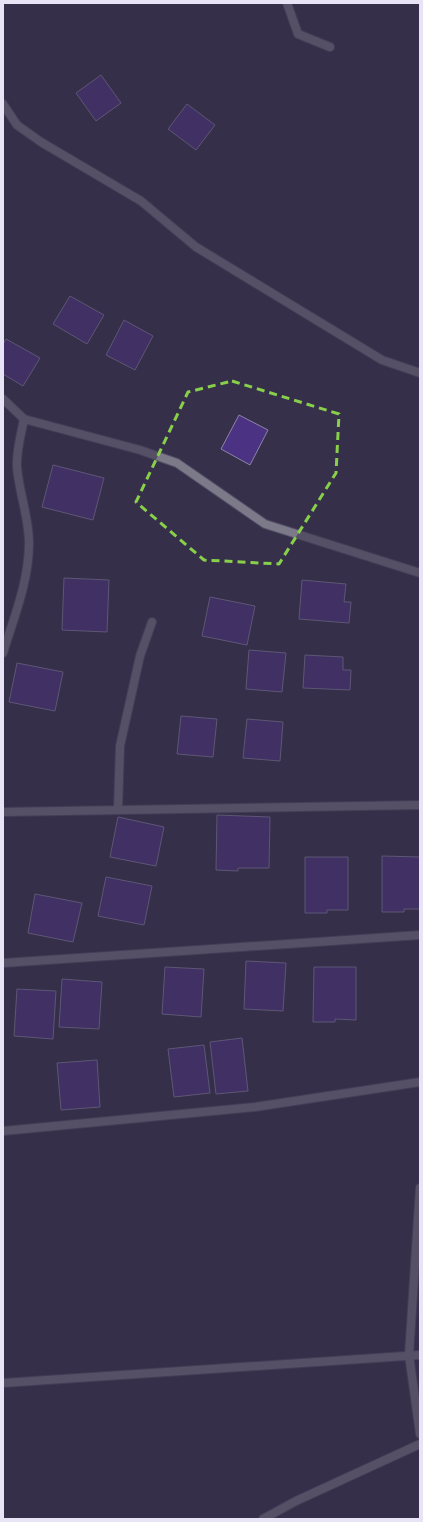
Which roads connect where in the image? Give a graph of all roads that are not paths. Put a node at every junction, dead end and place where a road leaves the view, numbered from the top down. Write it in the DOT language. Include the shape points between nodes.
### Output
graph roads {
  1 [pos="287,3"];
  2 [pos="330,47"];
  3 [pos="3,104"];
  4 [pos="420,374"];
  5 [pos="3,399"];
  6 [pos="24,419"];
  7 [pos="420,573"];
  8 [pos="152,622"];
  9 [pos="3,653"];
  10 [pos="420,805"];
  11 [pos="118,809"];
  12 [pos="3,812"];
  13 [pos="420,935"];
  14 [pos="3,963"];
  15 [pos="420,1082"];
  16 [pos="3,1131"];
  17 [pos="420,1188"];
  18 [pos="409,1355"];
  19 [pos="420,1355"];
  20 [pos="3,1382"];
  21 [pos="420,1434"];
  22 [pos="420,1444"];
  23 [pos="263,1519"];
  1 -- 2 [label="street" via="298,34"];
  3 -- 4 [label="street" via="17,125 140,201 196,247 382,360"];
  5 -- 6 [label="street"];
  6 -- 7 [label="street" via="160,456 193,473 265,524"];
  6 -- 9 [label="street" via="17,463 28,524 28,561 26,577"];
  8 -- 11 [label="street" via="140,656 120,746"];
  10 -- 11 [label="street"];
  11 -- 12 [label="street"];
  13 -- 14 [label="street"];
  15 -- 16 [label="street" via="255,1107"];
  17 -- 18 [label="street"];
  18 -- 19 [label="street"];
  18 -- 20 [label="street"];
  18 -- 21 [label="street"];
  22 -- 23 [label="street" via="296,1501"];
}
